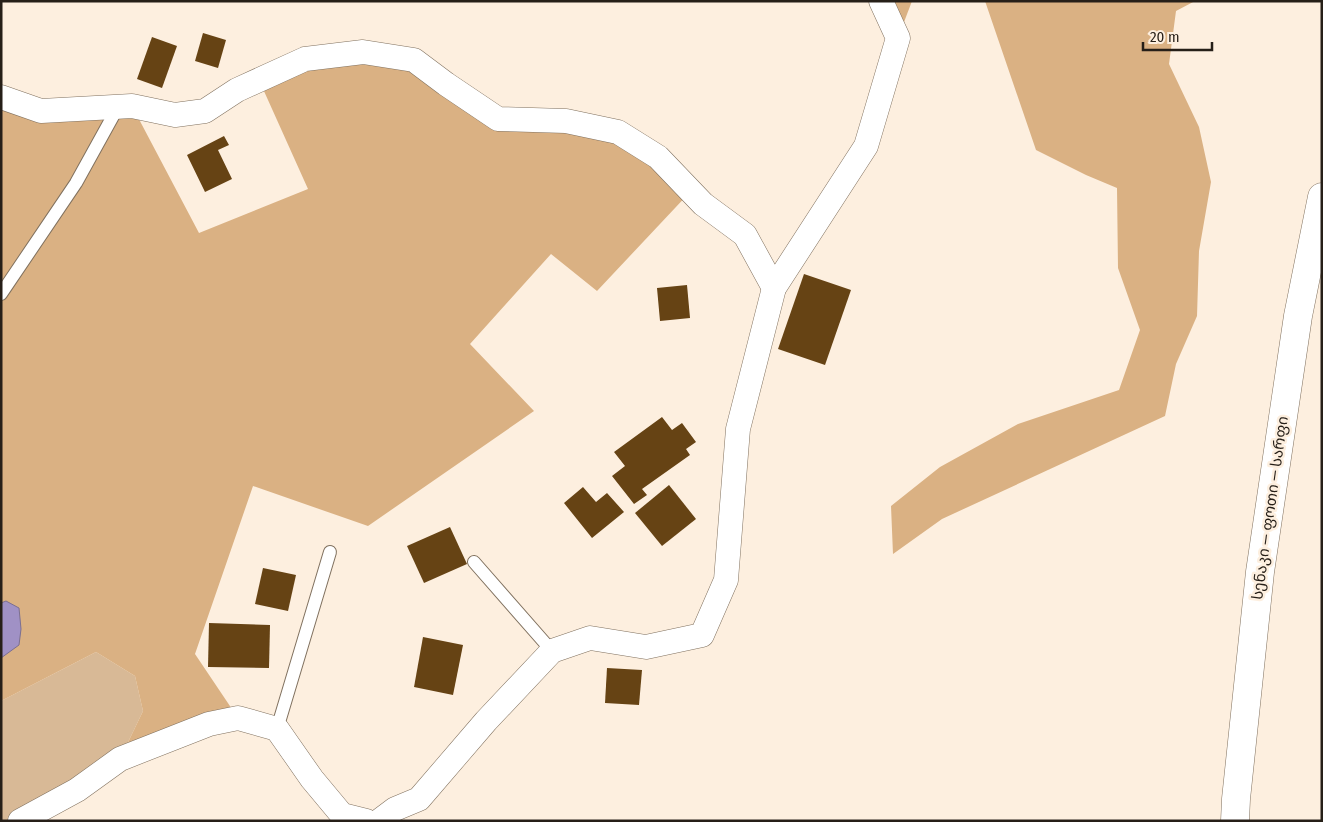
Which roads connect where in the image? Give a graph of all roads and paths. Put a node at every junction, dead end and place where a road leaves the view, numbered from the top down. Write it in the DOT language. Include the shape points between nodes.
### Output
graph roads {
  1 [pos="880,1"];
  2 [pos="1,97"];
  3 [pos="118,107"];
  4 [pos="1322,197"];
  5 [pos="774,288"];
  6 [pos="1,294"];
  7 [pos="330,552"];
  8 [pos="474,562"];
  9 [pos="552,651"];
  10 [pos="277,729"];
  11 [pos="1235,810"];
  12 [pos="20,821"];
  13 [pos="366,821"];
  14 [pos="378,821"];
  1 -- 5 [label="street" via="898,38 866,146"];
  2 -- 3 [label="street" via="40,111"];
  3 -- 5 [label="street" via="132,106 175,115 205,111 237,90 305,58 363,52 414,60 498,119 566,121 618,132 658,157 703,204 745,235"];
  3 -- 6 [label="lane" via="76,183"];
  4 -- 11 [label="highway, სენაკი — ფოთი — სარფი" via="1298,316 1260,572"];
  5 -- 9 [label="street" via="738,429 726,580 702,635 646,647 590,638"];
  7 -- 10 [label="lane"];
  8 -- 9 [label="lane"];
  9 -- 14 [label="street" via="419,799 395,809"];
  10 -- 12 [label="street" via="238,718 209,724 120,759 77,790"];
  10 -- 13 [label="street" via="342,816"];
}
